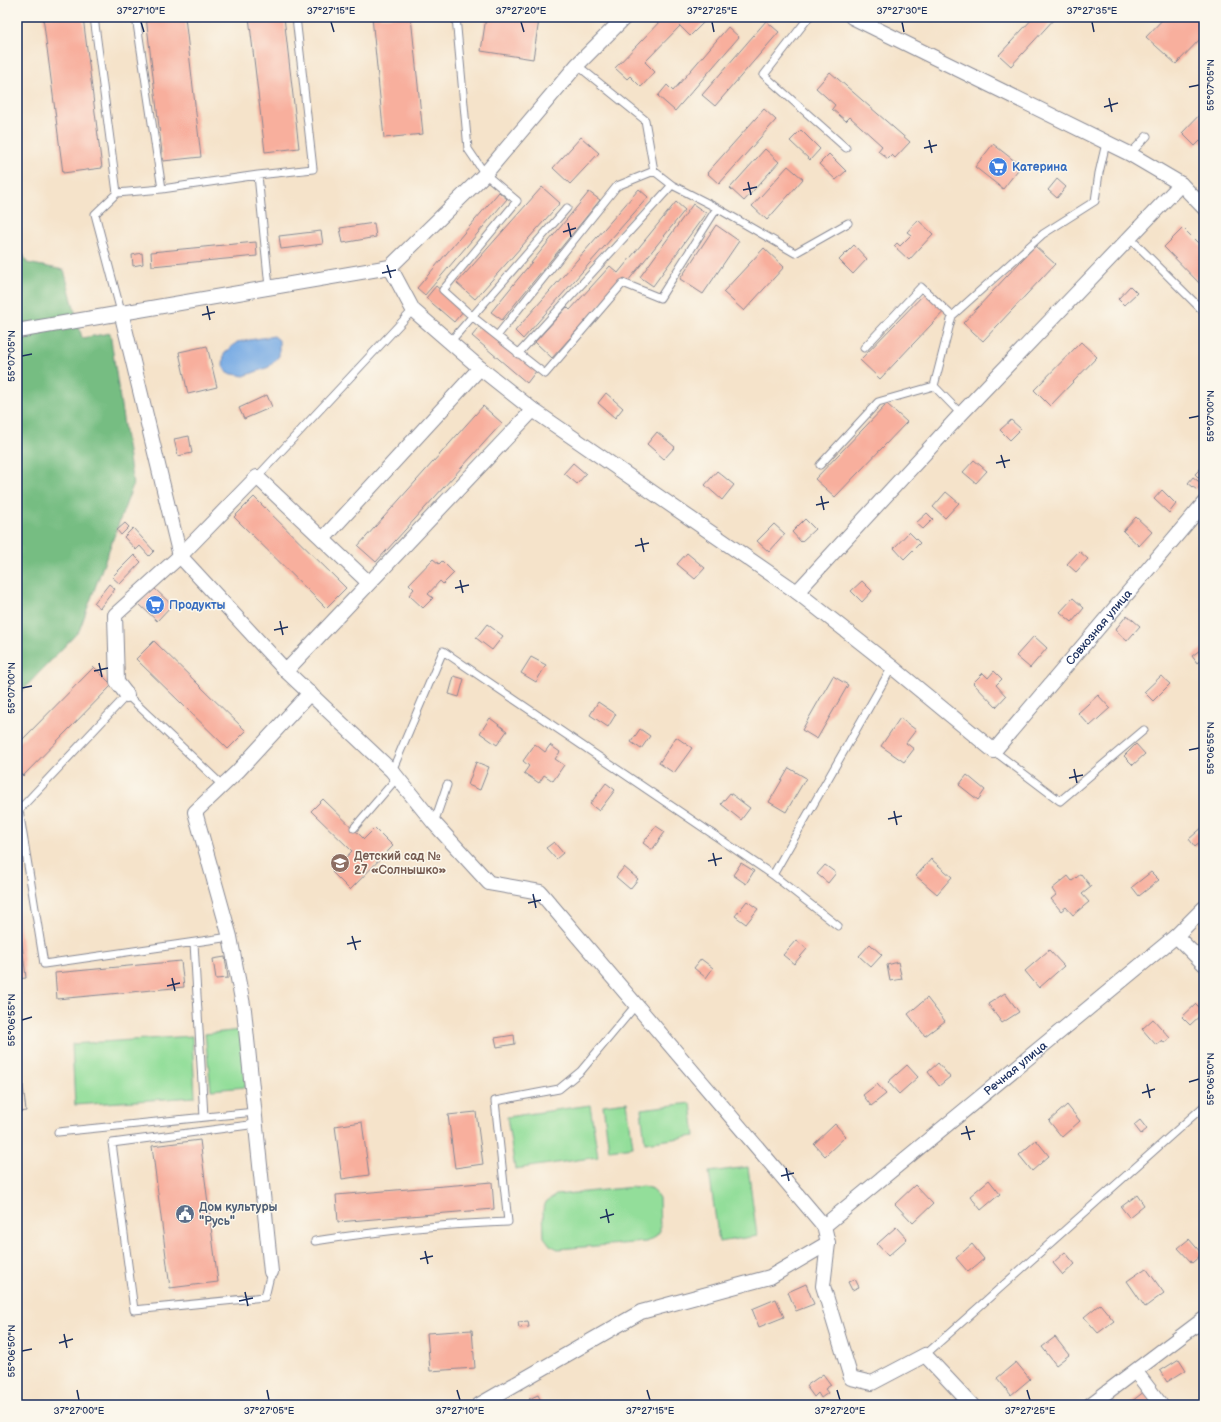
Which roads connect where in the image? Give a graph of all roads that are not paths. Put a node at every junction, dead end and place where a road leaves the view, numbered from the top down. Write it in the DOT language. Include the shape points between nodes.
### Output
graph roads {
  1 [pos="94,17"];
  2 [pos="136,17"];
  3 [pos="296,17"];
  4 [pos="456,17"];
  5 [pos="625,17"];
  6 [pos="808,17"];
  7 [pos="852,17"];
  8 [pos="577,65"];
  9 [pos="1148,136"];
  10 [pos="1106,143"];
  11 [pos="846,148"];
  12 [pos="1130,154"];
  13 [pos="654,171"];
  14 [pos="258,174"];
  15 [pos="485,174"];
  16 [pos="1181,184"];
  17 [pos="672,185"];
  18 [pos="162,188"];
  19 [pos="117,193"];
  20 [pos="567,208"];
  21 [pos="717,208"];
  22 [pos="1204,208"];
  23 [pos="848,223"];
  24 [pos="1129,237"];
  25 [pos="390,268"];
  26 [pos="269,287"];
  27 [pos="413,310"];
  28 [pos="121,312"];
  29 [pos="1204,312"];
  30 [pos="952,316"];
  31 [pos="473,317"];
  32 [pos="17,330"];
  33 [pos="497,336"];
  34 [pos="450,342"];
  35 [pos="864,348"];
  36 [pos="518,354"];
  37 [pos="480,368"];
  38 [pos="934,386"];
  39 [pos="533,410"];
  40 [pos="961,414"];
  41 [pos="820,465"];
  42 [pos="257,477"];
  43 [pos="1204,503"];
  44 [pos="323,539"];
  45 [pos="180,556"];
  46 [pos="368,582"];
  47 [pos="797,592"];
  48 [pos="892,667"];
  49 [pos="286,671"];
  50 [pos="310,693"];
  51 [pos="127,695"];
  52 [pos="1144,730"];
  53 [pos="994,751"];
  54 [pos="394,775"];
  55 [pos="222,785"];
  56 [pos="447,785"];
  57 [pos="434,823"];
  58 [pos="354,828"];
  59 [pos="773,875"];
  60 [pos="1204,908"];
  61 [pos="838,926"];
  62 [pos="1176,936"];
  63 [pos="230,937"];
  64 [pos="194,943"];
  65 [pos="1204,964"];
  66 [pos="636,1005"];
  67 [pos="1204,1106"];
  68 [pos="204,1117"];
  69 [pos="256,1118"];
  70 [pos="58,1132"];
  71 [pos="824,1226"];
  72 [pos="315,1241"];
  73 [pos="828,1243"];
  74 [pos="271,1272"];
  75 [pos="1204,1319"];
  76 [pos="925,1354"];
  77 [pos="1136,1372"];
  78 [pos="479,1405"];
  79 [pos="972,1405"];
  80 [pos="1090,1405"];
  81 [pos="1161,1405"];
  1 -- 19 [label="lane"];
  2 -- 18 [label="lane"];
  3 -- 14 [label="lane" via="313,169"];
  4 -- 15 [label="lane" via="468,149"];
  5 -- 8 [label="street"];
  6 -- 11 [label="lane" via="764,75"];
  7 -- 10 [label="street"];
  8 -- 13 [label="lane" via="645,120"];
  8 -- 15 [label="street"];
  9 -- 12 [label="lane"];
  10 -- 12 [label="street"];
  10 -- 30 [label="lane" via="1095,200 1043,234"];
  12 -- 16 [label="street"];
  13 -- 17 [label="lane"];
  13 -- 33 [label="lane" via="617,186"];
  14 -- 18 [label="lane"];
  14 -- 26 [label="lane"];
  15 -- 25 [label="street"];
  15 -- 31 [label="lane" via="517,200 443,290"];
  16 -- 22 [label="street"];
  16 -- 24 [label="street"];
  17 -- 21 [label="lane"];
  17 -- 36 [label="lane"];
  18 -- 19 [label="lane"];
  19 -- 28 [label="lane" via="95,214"];
  20 -- 31 [label="lane"];
  21 -- 23 [label="lane" via="795,253"];
  21 -- 36 [label="lane" via="660,298 623,283 545,374"];
  24 -- 29 [label="lane"];
  24 -- 40 [label="street"];
  25 -- 26 [label="street"];
  25 -- 27 [label="street"];
  26 -- 28 [label="street"];
  27 -- 34 [label="street"];
  27 -- 42 [label="lane"];
  28 -- 32 [label="street"];
  28 -- 45 [label="street"];
  30 -- 35 [label="lane" via="921,287"];
  30 -- 38 [label="lane"];
  31 -- 33 [label="lane"];
  31 -- 34 [label="lane"];
  33 -- 36 [label="lane"];
  34 -- 37 [label="street"];
  37 -- 39 [label="street"];
  37 -- 44 [label="street"];
  38 -- 40 [label="lane"];
  38 -- 41 [label="lane" via="878,402"];
  39 -- 46 [label="street"];
  39 -- 47 [label="street"];
  40 -- 47 [label="street"];
  42 -- 44 [label="street"];
  42 -- 45 [label="street"];
  43 -- 53 [label="street, Совхозная улица"];
  44 -- 46 [label="street"];
  45 -- 49 [label="street"];
  45 -- 51 [label="street" via="115,615 117,682"];
  46 -- 49 [label="street"];
  47 -- 48 [label="street"];
  48 -- 53 [label="street"];
  48 -- 59 [label="lane"];
  49 -- 50 [label="street"];
  50 -- 54 [label="street"];
  50 -- 55 [label="street"];
  51 -- 55 [label="lane"];
  51 -- 64 [label="lane" via="18,810 44,964"];
  52 -- 53 [label="lane" via="1060,801"];
  54 -- 57 [label="street"];
  54 -- 58 [label="lane"];
  54 -- 59 [label="lane" via="444,651"];
  55 -- 63 [label="street" via="195,812"];
  56 -- 57 [label="lane"];
  57 -- 66 [label="street" via="489,883 540,892"];
  59 -- 61 [label="lane"];
  60 -- 62 [label="street, Речная улица"];
  62 -- 65 [label="street"];
  62 -- 71 [label="street, Речная улица"];
  63 -- 64 [label="lane"];
  63 -- 69 [label="street" via="244,1010"];
  64 -- 68 [label="lane"];
  66 -- 71 [label="street"];
  66 -- 72 [label="lane" via="581,1071 559,1089 495,1101 508,1222 374,1232"];
  67 -- 76 [label="lane"];
  68 -- 69 [label="lane"];
  68 -- 70 [label="lane"];
  69 -- 74 [label="street"];
  69 -- 74 [label="lane" via="112,1143 134,1310 265,1297"];
  71 -- 73 [label="street"];
  73 -- 76 [label="street" via="823,1286 851,1378 872,1383"];
  73 -- 78 [label="street" via="770,1277 641,1312"];
  75 -- 77 [label="street"];
  76 -- 79 [label="street"];
  77 -- 80 [label="street"];
  77 -- 81 [label="street"];
}
